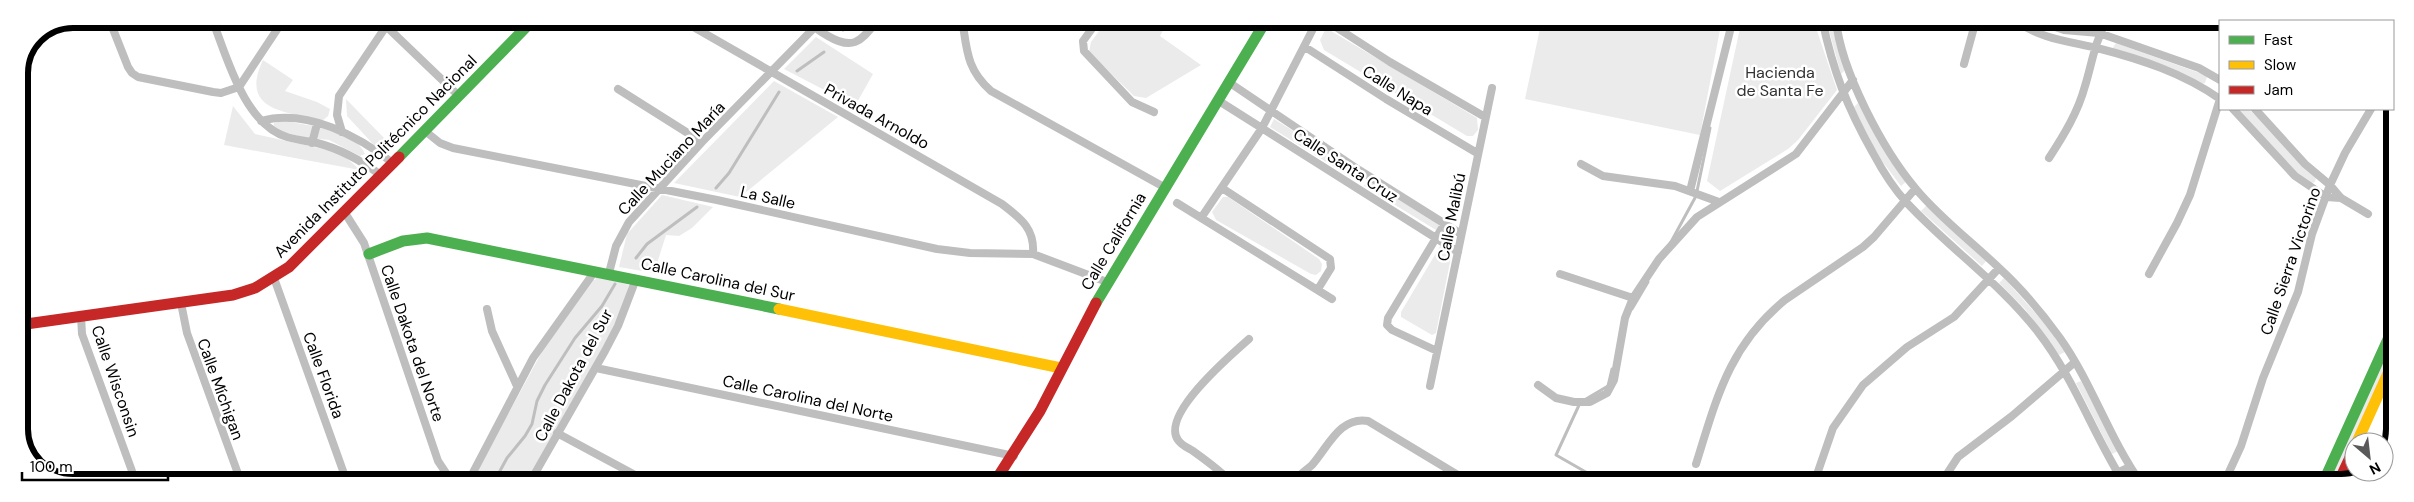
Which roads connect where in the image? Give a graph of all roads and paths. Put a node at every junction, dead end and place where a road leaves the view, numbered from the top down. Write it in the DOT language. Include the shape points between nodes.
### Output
graph roads {
  1 [pos="113,28"];
  2 [pos="216,28"];
  3 [pos="278,28"];
  4 [pos="385,28"];
  5 [pos="388,28"];
  6 [pos="695,28"];
  7 [pos="814,28"];
  8 [pos="871,28"];
  9 [pos="963,28"];
  10 [pos="1092,28"];
  11 [pos="1261,28"];
  12 [pos="1314,28"];
  13 [pos="1337,28"];
  14 [pos="1731,28"];
  15 [pos="1824,28"];
  16 [pos="1838,28"];
  17 [pos="1974,28"];
  18 [pos="2027,28"];
  19 [pos="2058,28"];
  20 [pos="2102,28"];
  21 [pos="523,30"];
  22 [pos="2099,33"];
  23 [pos="1305,48"];
  24 [pos="2094,48"];
  25 [pos="1964,64"];
  26 [pos="771,72"];
  27 [pos="2219,79"];
  28 [pos="1853,80"];
  29 [pos="1230,84"];
  30 [pos="240,87"];
  31 [pos="1492,88"];
  32 [pos="618,89"];
  33 [pos="1842,95"];
  34 [pos="459,96"];
  35 [pos="2219,98"];
  36 [pos="1219,101"];
  37 [pos="2219,102"];
  38 [pos="2234,110"];
  39 [pos="2257,110"];
  40 [pos="2370,110"];
  41 [pos="1154,112"];
  42 [pos="1271,112"];
  43 [pos="1485,117"];
  44 [pos="261,121"];
  45 [pos="317,124"];
  46 [pos="1262,128"];
  47 [pos="425,131"];
  48 [pos="342,132"];
  49 [pos="312,142"];
  50 [pos="702,142"];
  51 [pos="1477,154"];
  52 [pos="2048,158"];
  53 [pos="394,164"];
  54 [pos="1581,164"];
  55 [pos="1358,170"];
  56 [pos="382,176"];
  57 [pos="1349,184"];
  58 [pos="2330,185"];
  59 [pos="1164,187"];
  60 [pos="1222,188"];
  61 [pos="658,189"];
  62 [pos="1916,189"];
  63 [pos="1690,191"];
  64 [pos="2326,197"];
  65 [pos="2341,198"];
  66 [pos="1904,201"];
  67 [pos="1719,202"];
  68 [pos="1177,204"];
  69 [pos="345,213"];
  70 [pos="2368,214"];
  71 [pos="1201,218"];
  72 [pos="1445,223"];
  73 [pos="1461,234"];
  74 [pos="1436,238"];
  75 [pos="1458,252"];
  76 [pos="369,254"];
  77 [pos="1033,254"];
  78 [pos="1999,268"];
  79 [pos="595,271"];
  80 [pos="609,273"];
  81 [pos="1560,274"];
  82 [pos="2148,274"];
  83 [pos="274,278"];
  84 [pos="636,279"];
  85 [pos="1989,279"];
  86 [pos="1107,282"];
  87 [pos="1318,289"];
  88 [pos="1633,298"];
  89 [pos="1332,299"];
  90 [pos="181,303"];
  91 [pos="486,310"];
  92 [pos="81,316"];
  93 [pos="28,323"];
  94 [pos="1249,338"];
  95 [pos="2386,344"];
  96 [pos="1437,351"];
  97 [pos="2076,362"];
  98 [pos="596,368"];
  99 [pos="1061,368"];
  100 [pos="2064,371"];
  101 [pos="2386,378"];
  102 [pos="1538,385"];
  103 [pos="517,386"];
  104 [pos="1430,386"];
  105 [pos="2362,432"];
  106 [pos="557,433"];
  107 [pos="1014,456"];
  108 [pos="1696,464"];
  109 [pos="2130,467"];
  110 [pos="2117,472"];
  111 [pos="133,474"];
  112 [pos="237,474"];
  113 [pos="344,474"];
  114 [pos="447,474"];
  115 [pos="472,474"];
  116 [pos="534,474"];
  117 [pos="635,474"];
  118 [pos="1001,474"];
  119 [pos="1222,474"];
  120 [pos="1300,474"];
  121 [pos="1456,474"];
  122 [pos="1817,474"];
  123 [pos="1947,474"];
  124 [pos="2113,474"];
  125 [pos="2135,474"];
  126 [pos="2228,474"];
  127 [pos="2327,474"];
  1 -- 30 [label="street" via="132,73 146,79 213,92"];
  2 -- 30 [label="street"];
  3 -- 30 [label="street"];
  4 -- 48 [label="street" via="343,88 337,109"];
  5 -- 34 [label="street"];
  6 -- 26 [label="street, Privada Arnoldo"];
  7 -- 8 [label="street" via="841,44 852,44"];
  7 -- 26 [label="street, Calle Muciano María"];
  9 -- 59 [label="street" via="968,61 990,91"];
  10 -- 41 [label="street" via="1083,41 1084,51 1132,102"];
  11 -- 29 [label="main road, Calle California"];
  12 -- 23 [label="street"];
  13 -- 43 [label="street"];
  14 -- 63 [label="street"];
  15 -- 33 [label="street"];
  16 -- 28 [label="street"];
  17 -- 25 [label="street"];
  18 -- 24 [label="street" via="2051,39"];
  19 -- 22 [label="street"];
  20 -- 22 [label="street"];
  21 -- 34 [label="main road, Avenida Instituto Politécnico Nacional"];
  22 -- 24 [label="street"];
  22 -- 27 [label="street" via="2199,68"];
  23 -- 42 [label="street"];
  23 -- 51 [label="street, Calle Napa"];
  24 -- 35 [label="street" via="2160,67 2196,82"];
  24 -- 52 [label="street" via="2080,104"];
  26 -- 50 [label="street, Calle Muciano María"];
  26 -- 77 [label="street, Privada Arnoldo" via="1002,204 1029,228 1034,243"];
  28 -- 33 [label="street"];
  28 -- 62 [label="street" via="1893,156"];
  29 -- 36 [label="main road, Calle California"];
  29 -- 42 [label="street, Calle Santa Cruz"];
  30 -- 44 [label="street" via="250,108"];
  31 -- 43 [label="street, Calle Malibú"];
  32 -- 50 [label="street"];
  33 -- 66 [label="street" via="1882,169"];
  33 -- 67 [label="street" via="1796,154"];
  34 -- 47 [label="main road, Avenida Instituto Politécnico Nacional"];
  36 -- 46 [label="street, Calle Santa Cruz"];
  36 -- 59 [label="main road, Calle California"];
  37 -- 82 [label="street" via="2190,195"];
  38 -- 64 [label="street" via="2295,176"];
  39 -- 58 [label="street" via="2305,164"];
  40 -- 58 [label="street, Calle Sierra Victorino"];
  42 -- 46 [label="street"];
  42 -- 55 [label="street, Calle Santa Cruz"];
  43 -- 51 [label="street, Calle Malibú"];
  44 -- 45 [label="street" via="290,117"];
  44 -- 49 [label="street" via="286,137"];
  45 -- 48 [label="street"];
  45 -- 49 [label="street"];
  46 -- 57 [label="street, Calle Santa Cruz"];
  46 -- 60 [label="street"];
  47 -- 53 [label="main road, Avenida Instituto Politécnico Nacional"];
  47 -- 61 [label="street, La Salle" via="440,144 453,148"];
  48 -- 53 [label="street" via="368,145"];
  49 -- 56 [label="street" via="351,156"];
  50 -- 61 [label="street, Calle Muciano María"];
  51 -- 73 [label="street, Calle Malibú"];
  53 -- 56 [label="main road, Avenida Instituto Politécnico Nacional"];
  54 -- 63 [label="street" via="1603,176"];
  55 -- 57 [label="street"];
  55 -- 72 [label="street, Calle Santa Cruz"];
  56 -- 69 [label="main road, Avenida Instituto Politécnico Nacional"];
  57 -- 74 [label="street, Calle Santa Cruz"];
  58 -- 64 [label="street, Calle Sierra Victorino"];
  58 -- 65 [label="street"];
  59 -- 86 [label="main road, Calle California"];
  60 -- 71 [label="street"];
  60 -- 87 [label="street" via="1330,259 1331,268"];
  61 -- 77 [label="street, La Salle" via="937,249"];
  61 -- 80 [label="street, Calle Muciano María" via="622,233"];
  62 -- 66 [label="street"];
  62 -- 78 [label="street"];
  63 -- 67 [label="street"];
  64 -- 65 [label="street"];
  64 -- 126 [label="street, Calle Sierra Victorino" via="2312,234 2298,292"];
  65 -- 70 [label="street"];
  66 -- 85 [label="street"];
  66 -- 108 [label="street" via="1874,237 1785,300 1745,341 1722,383"];
  67 -- 88 [label="street" via="1682,231 1658,259"];
  68 -- 71 [label="street"];
  69 -- 76 [label="street, Calle Dakota del Norte"];
  69 -- 83 [label="main road, Avenida Instituto Politécnico Nacional"];
  71 -- 87 [label="street"];
  72 -- 73 [label="street, Calle Santa Cruz"];
  72 -- 74 [label="street, Calle Malibú"];
  73 -- 75 [label="street, Calle Malibú"];
  74 -- 75 [label="street, Calle Santa Cruz"];
  74 -- 96 [label="street, Calle Malibú" via="1388,318 1387,325"];
  75 -- 96 [label="street, Calle Malibú"];
  76 -- 79 [label="main road, Calle Carolina del Sur" via="403,241 427,238"];
  76 -- 114 [label="street, Calle Dakota del Norte" via="438,461"];
  77 -- 86 [label="street, La Salle"];
  78 -- 85 [label="street"];
  78 -- 97 [label="street" via="2044,317"];
  79 -- 80 [label="main road, Calle Carolina del Sur"];
  79 -- 103 [label="street, Calle Dakota del Sur" via="549,334"];
  80 -- 84 [label="main road, Calle Carolina del Sur"];
  81 -- 88 [label="street"];
  83 -- 90 [label="main road, Avenida Instituto Politécnico Nacional" via="233,294"];
  83 -- 113 [label="street, Calle Florida"];
  84 -- 98 [label="street, Calle Dakota del Sur" via="618,326"];
  84 -- 99 [label="main road, Calle Carolina del Sur"];
  85 -- 100 [label="street" via="2038,333"];
  85 -- 122 [label="street" via="1954,317 1907,347 1863,385 1833,428"];
  86 -- 99 [label="main road, Calle California"];
  87 -- 89 [label="street"];
  88 -- 102 [label="street" via="1614,380 1607,393 1590,402 1574,402 1556,398"];
  90 -- 92 [label="main road, Avenida Instituto Politécnico Nacional"];
  90 -- 112 [label="street, Calle Míchigan" via="186,333"];
  91 -- 103 [label="street"];
  92 -- 93 [label="main road, Avenida Instituto Politécnico Nacional"];
  92 -- 111 [label="street, Calle Wisconsin" via="82,334"];
  94 -- 119 [label="street" via="1201,385 1185,406 1175,428 1181,444"];
  95 -- 127 [label="main road"];
  96 -- 104 [label="street, Calle Malibú"];
  97 -- 100 [label="street"];
  97 -- 109 [label="street"];
  98 -- 106 [label="street, Calle Dakota del Sur"];
  98 -- 107 [label="street, Calle Carolina del Norte"];
  99 -- 107 [label="main road, Calle California" via="1045,404"];
  100 -- 110 [label="street"];
  100 -- 123 [label="street" via="1958,457"];
  101 -- 105 [label="main road"];
  103 -- 115 [label="street, Calle Dakota del Sur"];
  106 -- 116 [label="street, Calle Dakota del Sur"];
  106 -- 117 [label="street"];
  107 -- 118 [label="main road, Calle California"];
  109 -- 110 [label="street"];
  109 -- 125 [label="street"];
  110 -- 124 [label="street"];
  120 -- 121 [label="street" via="1341,428 1363,420"];
}
